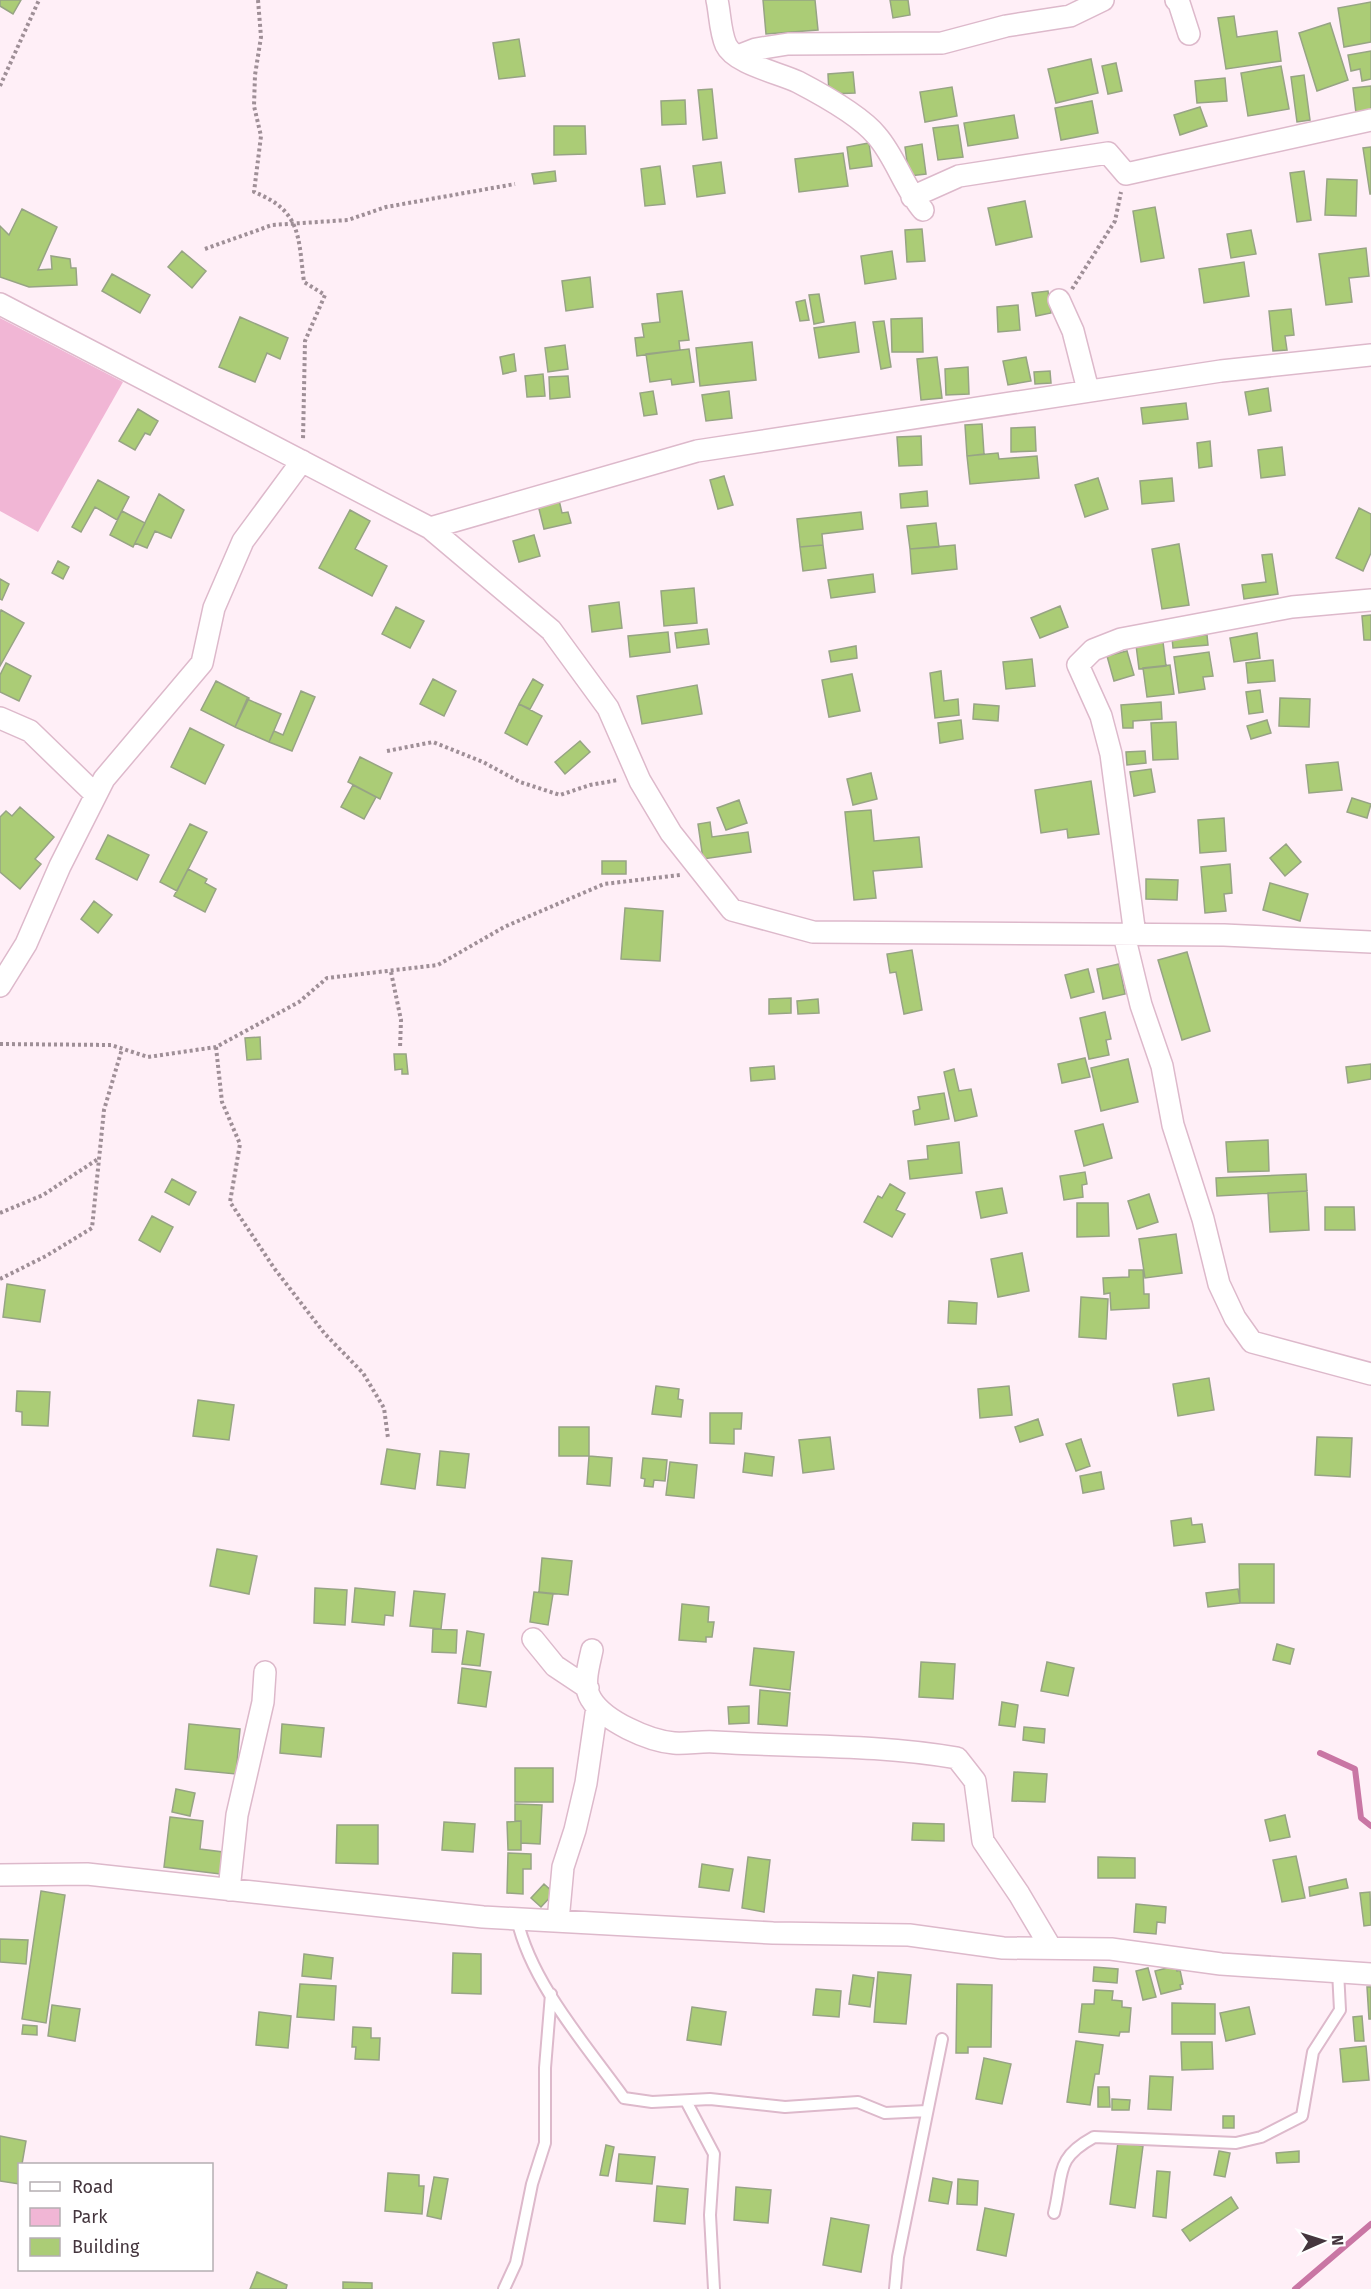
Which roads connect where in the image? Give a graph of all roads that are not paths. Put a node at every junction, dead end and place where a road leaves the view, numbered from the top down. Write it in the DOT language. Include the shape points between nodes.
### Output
graph roads {
  1 [pos="717,0"];
  2 [pos="1103,0"];
  3 [pos="1176,0"];
  4 [pos="1189,34"];
  5 [pos="738,56"];
  6 [pos="1371,120"];
  7 [pos="0,304"];
  8 [pos="1060,304"];
  9 [pos="1371,355"];
  10 [pos="1088,390"];
  11 [pos="302,461"];
  12 [pos="430,528"];
  13 [pos="1371,600"];
  14 [pos="0,718"];
  15 [pos="96,795"];
  16 [pos="1130,935"];
  17 [pos="1371,942"];
  18 [pos="0,986"];
  19 [pos="1371,1374"];
  20 [pos="533,1639"];
  21 [pos="592,1650"];
  22 [pos="265,1672"];
  23 [pos="593,1697"];
  24 [pos="0,1875"];
  25 [pos="229,1890"];
  26 [pos="517,1919"];
  27 [pos="558,1921"];
  28 [pos="1051,1948"];
  29 [pos="1338,1971"];
  30 [pos="1371,1974"];
  31 [pos="551,1994"];
  32 [pos="942,2038"];
  33 [pos="686,2101"];
  34 [pos="927,2111"];
  35 [pos="1054,2213"];
  36 [pos="504,2289"];
  37 [pos="714,2289"];
  38 [pos="895,2289"];
  1 -- 5 [label="street" via="726,46"];
  2 -- 5 [label="street" via="1070,16 1006,26 942,43 788,44"];
  3 -- 4 [label="street"];
  5 -- 6 [label="street" via="798,82 852,115 877,136 917,203 959,176 1108,153 1126,174"];
  7 -- 11 [label="street"];
  8 -- 10 [label="street" via="1073,331"];
  9 -- 10 [label="street"];
  10 -- 12 [label="street" via="697,452"];
  11 -- 12 [label="street"];
  11 -- 15 [label="street" via="243,541 214,608 202,663 104,779"];
  12 -- 16 [label="street" via="551,630 608,708 640,781 671,833 732,910 813,932"];
  13 -- 16 [label="street" via="1292,607 1121,639 1093,650 1078,665 1101,716 1111,754"];
  14 -- 15 [label="street" via="30,731"];
  15 -- 18 [label="street" via="26,944"];
  16 -- 17 [label="street"];
  16 -- 19 [label="street" via="1141,1005 1162,1066 1173,1125 1219,1284 1235,1318 1252,1342"];
  20 -- 23 [label="street" via="555,1666"];
  21 -- 23 [label="street" via="587,1678"];
  22 -- 25 [label="street" via="263,1702 237,1815"];
  23 -- 27 [label="street" via="586,1783 563,1868"];
  23 -- 28 [label="street" via="602,1713 629,1729 672,1743 799,1743 908,1750 957,1758 975,1781 983,1841"];
  24 -- 25 [label="street" via="87,1874"];
  25 -- 26 [label="street"];
  26 -- 27 [label="street"];
  26 -- 31 [label="lane" via="523,1944"];
  27 -- 28 [label="street" via="773,1933 909,1935 1003,1948"];
  28 -- 29 [label="street" via="1111,1949 1221,1964"];
  29 -- 30 [label="street"];
  29 -- 35 [label="lane" via="1340,2010 1313,2052 1302,2116 1261,2138 1236,2143 1094,2137 1075,2148 1064,2161"];
  31 -- 33 [label="lane" via="624,2098"];
  31 -- 36 [label="lane" via="545,2142 516,2263"];
  32 -- 34 [label="lane"];
  33 -- 34 [label="lane" via="710,2099 785,2107 858,2102 885,2113"];
  33 -- 37 [label="lane" via="714,2154 710,2215"];
  34 -- 38 [label="lane"];
}
